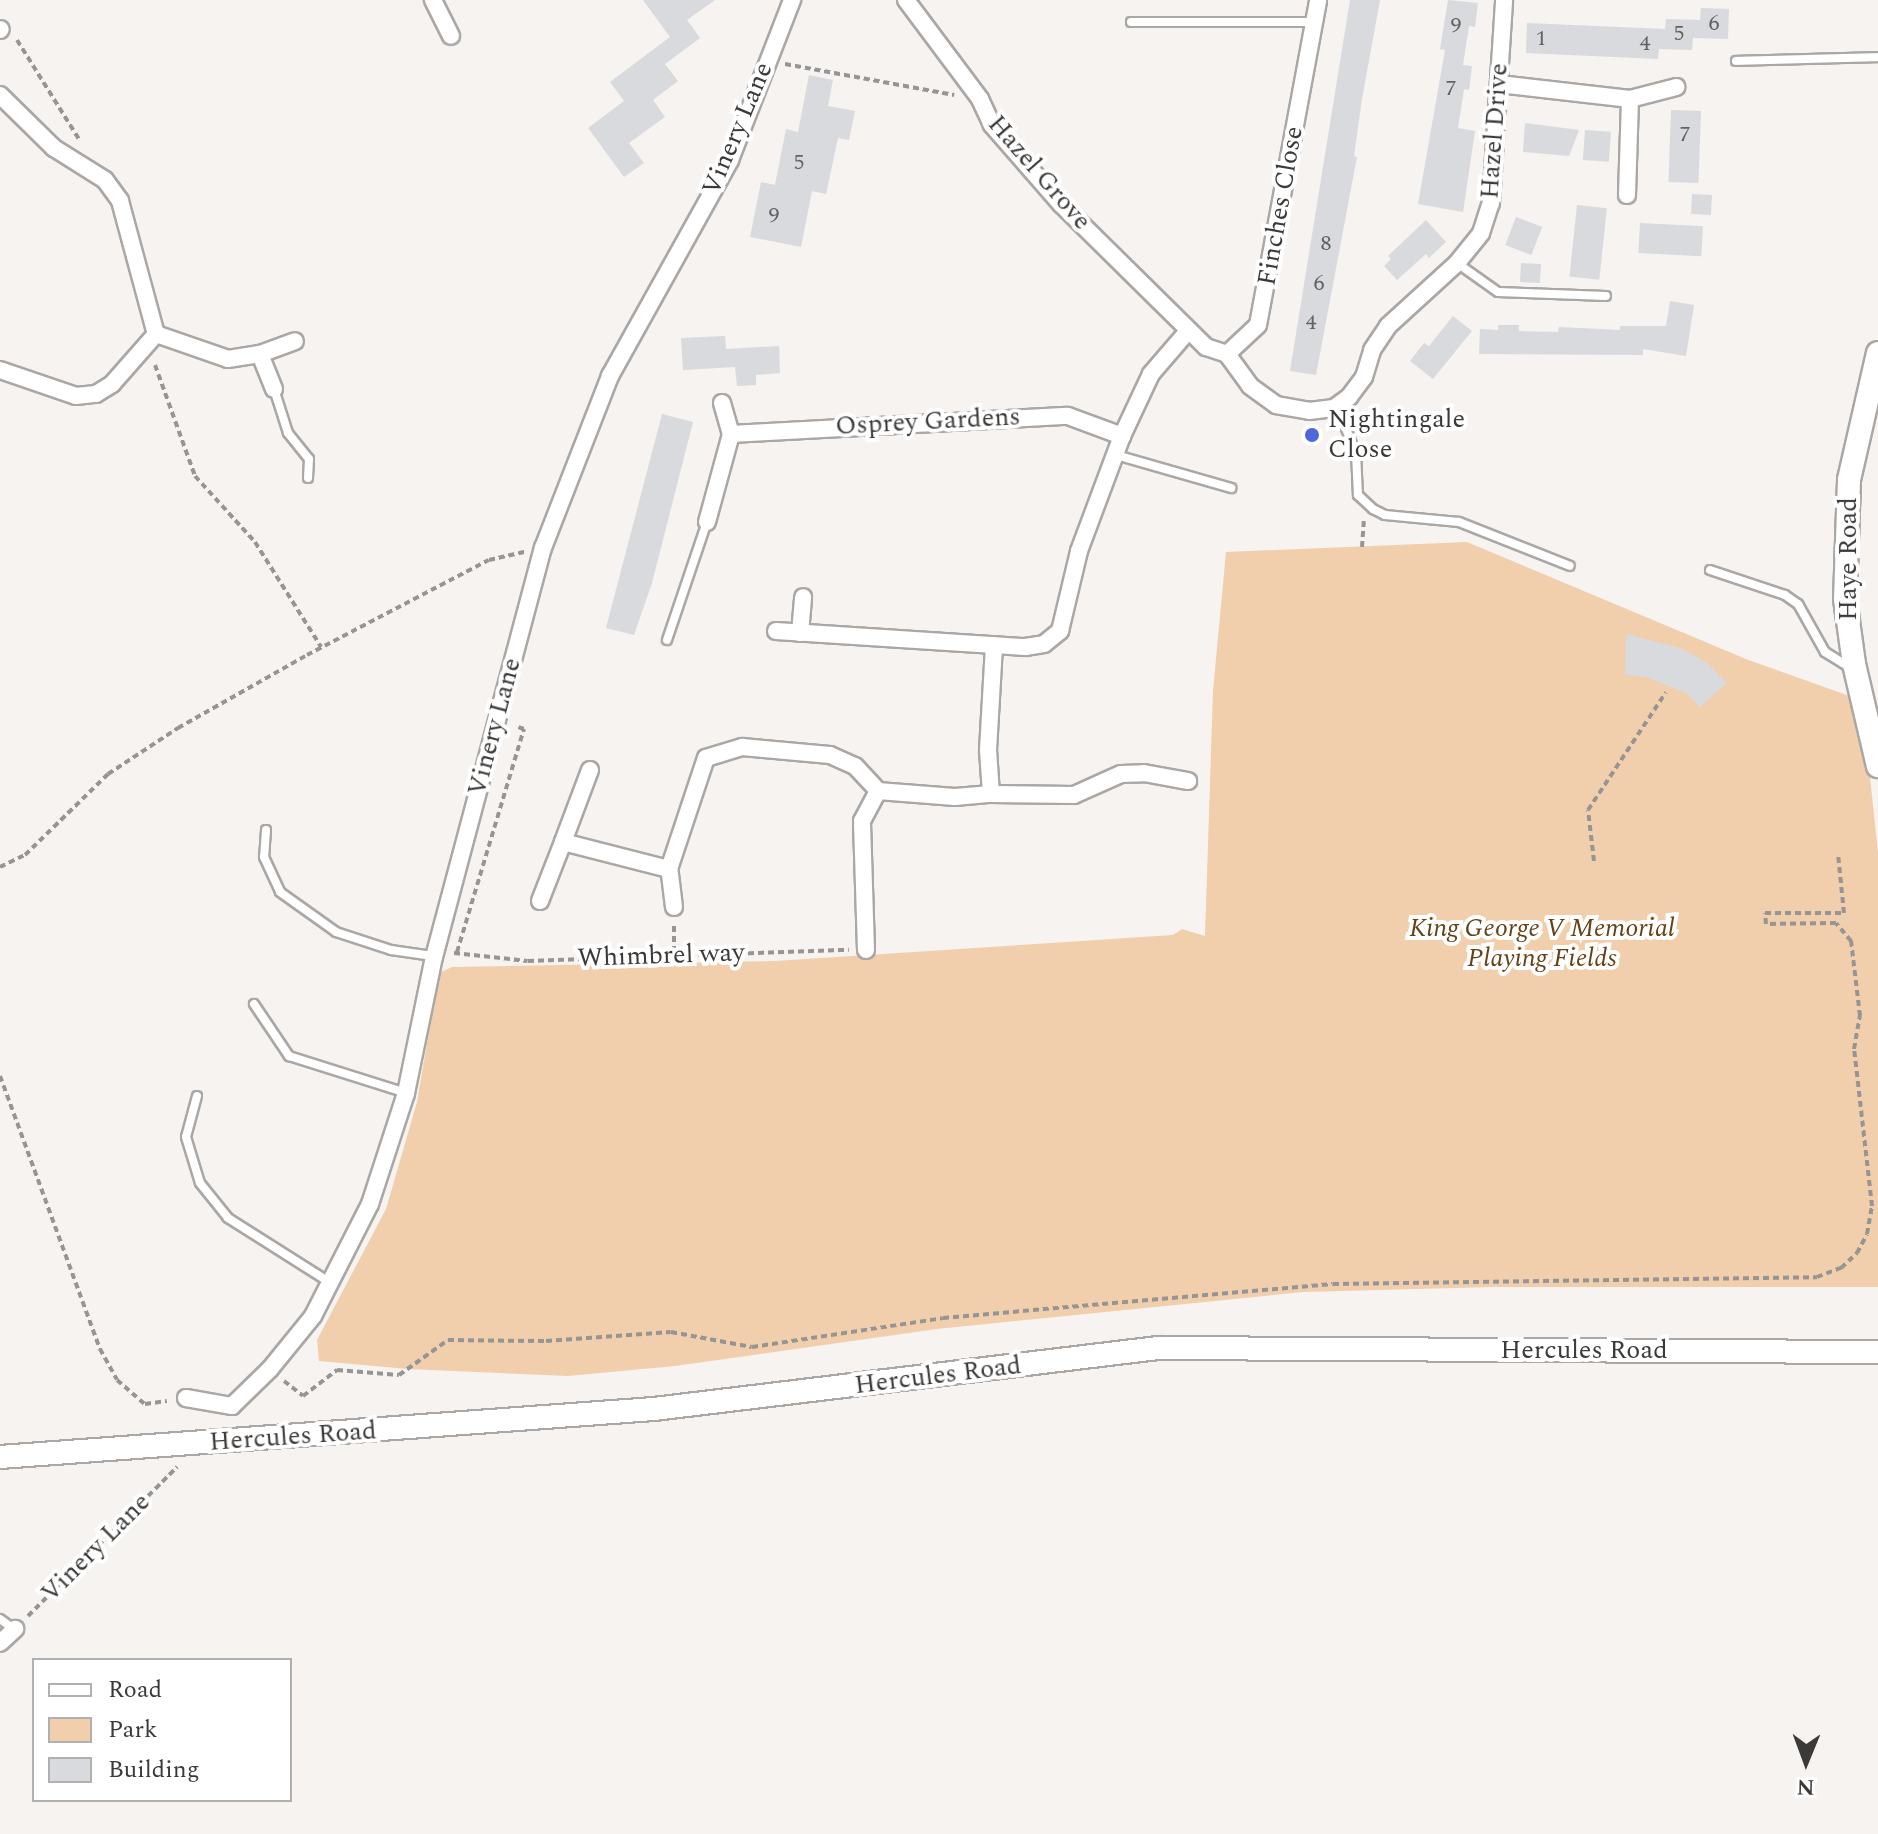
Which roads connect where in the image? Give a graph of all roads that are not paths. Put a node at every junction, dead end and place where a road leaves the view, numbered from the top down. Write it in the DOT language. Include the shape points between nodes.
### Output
graph roads {
  1 [pos="433,0"];
  2 [pos="792,0"];
  3 [pos="906,0"];
  4 [pos="1318,0"];
  5 [pos="1504,0"];
  6 [pos="1131,22"];
  7 [pos="1314,22"];
  8 [pos="451,36"];
  9 [pos="1878,57"];
  10 [pos="1736,61"];
  11 [pos="1499,84"];
  12 [pos="1676,87"];
  13 [pos="0,95"];
  14 [pos="1630,99"];
  15 [pos="1627,195"];
  16 [pos="1457,263"];
  17 [pos="1606,296"];
  18 [pos="1188,331"];
  19 [pos="152,339"];
  20 [pos="295,341"];
  21 [pos="1878,353"];
  22 [pos="260,354"];
  23 [pos="1227,354"];
  24 [pos="0,370"];
  25 [pos="274,389"];
  26 [pos="1349,397"];
  27 [pos="1872,398"];
  28 [pos="722,403"];
  29 [pos="731,434"];
  30 [pos="1122,436"];
  31 [pos="1115,455"];
  32 [pos="308,478"];
  33 [pos="1231,488"];
  34 [pos="707,522"];
  35 [pos="1570,566"];
  36 [pos="1710,570"];
  37 [pos="803,597"];
  38 [pos="776,631"];
  39 [pos="800,633"];
  40 [pos="667,640"];
  41 [pos="994,645"];
  42 [pos="1856,671"];
  43 [pos="1878,766"];
  44 [pos="590,770"];
  45 [pos="1188,781"];
  46 [pos="878,791"];
  47 [pos="991,794"];
  48 [pos="266,830"];
  49 [pos="563,842"];
  50 [pos="669,869"];
  51 [pos="540,901"];
  52 [pos="674,907"];
  53 [pos="866,950"];
  54 [pos="435,954"];
  55 [pos="254,1004"];
  56 [pos="406,1093"];
  57 [pos="197,1096"];
  58 [pos="332,1284"];
  59 [pos="1878,1352"];
  60 [pos="186,1398"];
  61 [pos="0,1457"];
  62 [pos="0,1619"];
  63 [pos="15,1629"];
  64 [pos="0,1643"];
  1 -- 8 [label="street"];
  2 -- 54 [label="street, Vinery Lane" via="730,160 610,376 543,548"];
  3 -- 18 [label="street, Hazel Grove" via="980,99 992,125 1061,204"];
  4 -- 7 [label="street, Finches Close"];
  5 -- 11 [label="street, Hazel Drive"];
  6 -- 7 [label="lane"];
  7 -- 23 [label="street, Finches Close" via="1258,325"];
  9 -- 10 [label="lane"];
  11 -- 14 [label="street"];
  11 -- 16 [label="street, Hazel Drive" via="1491,203 1481,233"];
  12 -- 14 [label="street"];
  13 -- 19 [label="street" via="54,148 105,180 120,201"];
  14 -- 15 [label="street"];
  16 -- 17 [label="lane" via="1498,292"];
  16 -- 26 [label="street, Hazel Drive" via="1388,326"];
  18 -- 23 [label="street" via="1206,347"];
  18 -- 30 [label="street" via="1151,374"];
  19 -- 22 [label="street" via="228,359"];
  19 -- 24 [label="street" via="112,384 96,394 76,396"];
  20 -- 22 [label="street"];
  21 -- 27 [label="street, Haye Road"];
  22 -- 25 [label="street"];
  23 -- 26 [label="street" via="1250,386 1276,405 1309,411 1334,408"];
  25 -- 32 [label="lane" via="288,433 309,459"];
  26 -- 35 [label="lane" via="1342,419 1356,453 1358,495 1365,502 1385,515 1459,522"];
  27 -- 42 [label="street, Haye Road" via="1849,480 1845,531 1845,599"];
  28 -- 29 [label="street"];
  29 -- 30 [label="street, Osprey Gardens" via="1068,416"];
  29 -- 34 [label="street"];
  30 -- 31 [label="street"];
  31 -- 33 [label="lane"];
  31 -- 41 [label="street" via="1079,551 1060,631 1044,644"];
  34 -- 40 [label="lane"];
  36 -- 42 [label="lane" via="1785,595 1798,604 1825,652"];
  37 -- 39 [label="street"];
  38 -- 39 [label="street"];
  39 -- 41 [label="street"];
  41 -- 47 [label="street"];
  42 -- 43 [label="street, Haye Road"];
  44 -- 49 [label="street"];
  45 -- 47 [label="street" via="1121,774 1074,795"];
  46 -- 47 [label="street"];
  46 -- 50 [label="street" via="855,766 830,755 742,747 706,758"];
  46 -- 53 [label="street" via="862,821"];
  48 -- 54 [label="lane" via="264,857 280,892 336,932 391,950"];
  49 -- 50 [label="street"];
  49 -- 51 [label="street"];
  50 -- 52 [label="street"];
  54 -- 56 [label="street, Vinery Lane"];
  55 -- 56 [label="lane" via="289,1056"];
  56 -- 58 [label="street, Vinery Lane" via="370,1204"];
  57 -- 58 [label="lane" via="186,1137 200,1183 228,1218"];
  58 -- 60 [label="street, Vinery Lane" via="270,1369 232,1406"];
  59 -- 61 [label="street, Hercules Road" via="1158,1348 654,1409"];
  62 -- 63 [label="lane"];
  63 -- 64 [label="street"];
}
